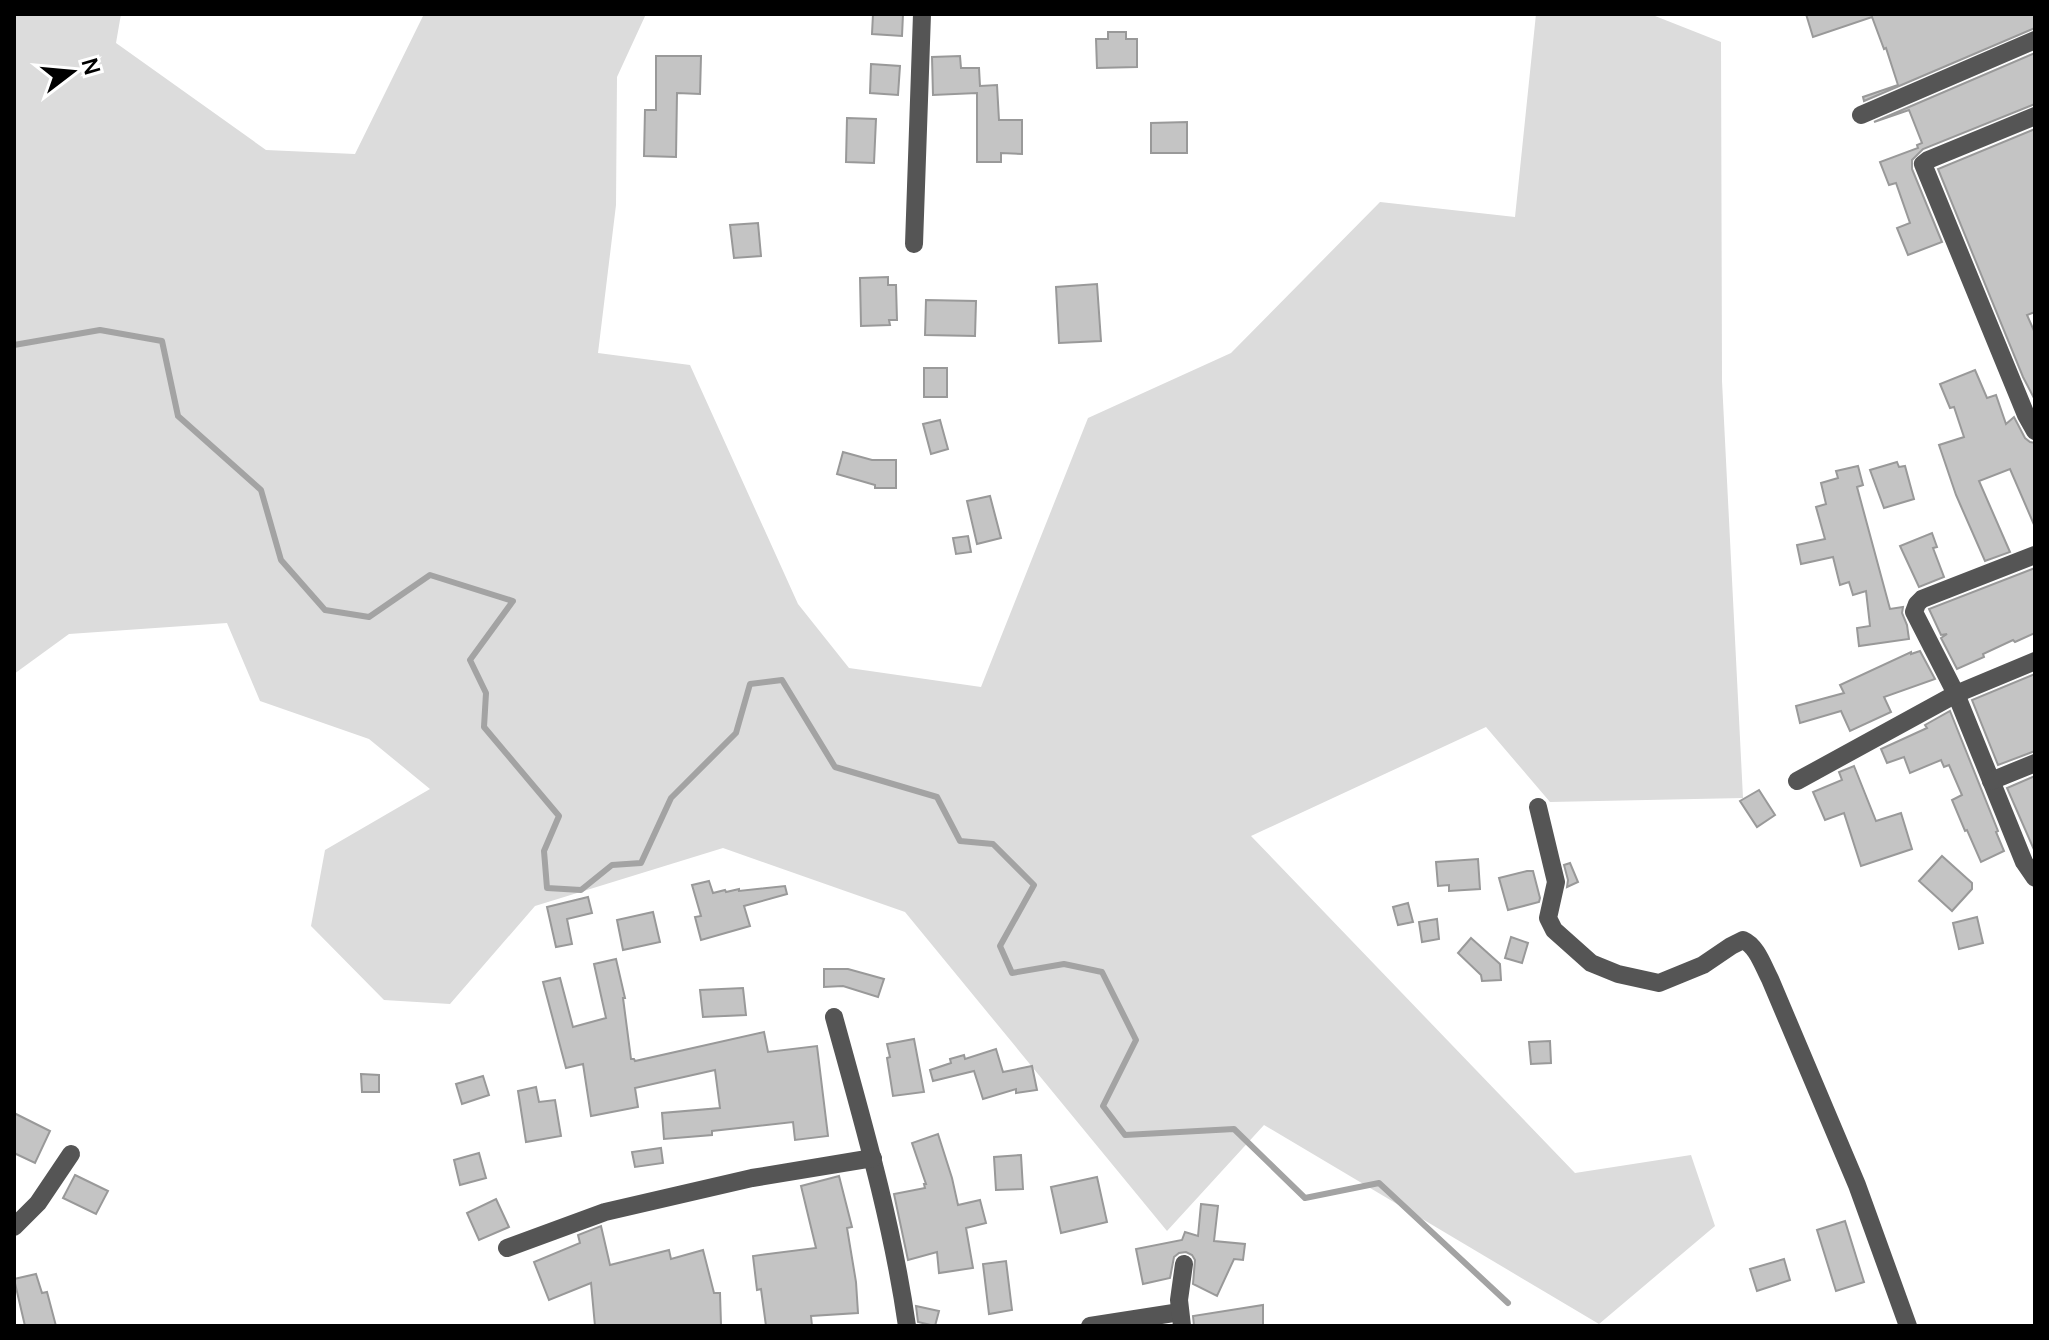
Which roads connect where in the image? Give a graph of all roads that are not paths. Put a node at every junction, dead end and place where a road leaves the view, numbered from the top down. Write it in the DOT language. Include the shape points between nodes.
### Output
graph roads {
  1 [pos="922,14"];
  2 [pos="2035,40"];
  3 [pos="1861,115"];
  4 [pos="2035,116"];
  5 [pos="914,244"];
  6 [pos="2035,431"];
  7 [pos="2035,555"];
  8 [pos="2035,661"];
  9 [pos="1956,694"];
  10 [pos="2035,763"];
  11 [pos="1797,781"];
  12 [pos="1991,781"];
  13 [pos="1538,807"];
  14 [pos="2035,878"];
  15 [pos="834,1017"];
  16 [pos="71,1154"];
  17 [pos="873,1158"];
  18 [pos="14,1227"];
  19 [pos="507,1248"];
  20 [pos="1184,1264"];
  21 [pos="1181,1319"];
  22 [pos="907,1326"];
  23 [pos="1090,1326"];
  24 [pos="1908,1326"];
  1 -- 5 [label="street"];
  2 -- 3 [label="street"];
  4 -- 6 [label="street" via="1923,164"];
  7 -- 9 [label="street" via="1917,604 1914,612"];
  8 -- 9 [label="street"];
  9 -- 11 [label="street"];
  9 -- 12 [label="street"];
  10 -- 12 [label="street"];
  12 -- 14 [label="street"];
  13 -- 24 [label="street" via="1556,882 1548,918 1591,963 1659,983 1703,965 1743,940 1756,952 1857,1185"];
  15 -- 17 [label="street"];
  16 -- 18 [label="street" via="38,1203"];
  17 -- 19 [label="street" via="752,1178 605,1212"];
  17 -- 22 [label="street"];
  20 -- 21 [label="street"];
  21 -- 23 [label="street"];
}
